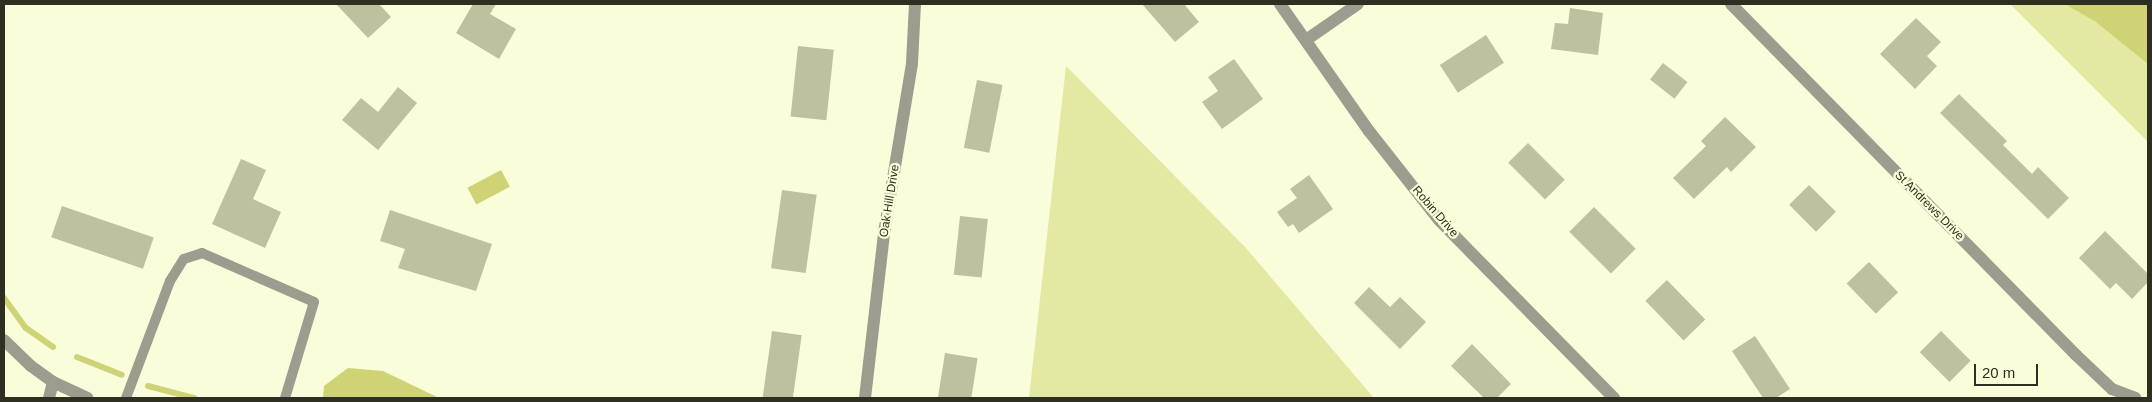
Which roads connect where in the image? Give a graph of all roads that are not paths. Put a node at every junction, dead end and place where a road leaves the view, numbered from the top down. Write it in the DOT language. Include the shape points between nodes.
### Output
graph roads {
  1 [pos="914,4"];
  2 [pos="1280,4"];
  3 [pos="1358,4"];
  4 [pos="1731,4"];
  5 [pos="1306,40"];
  6 [pos="4,340"];
  7 [pos="53,382"];
  8 [pos="49,398"];
  9 [pos="88,398"];
  10 [pos="126,398"];
  11 [pos="285,398"];
  12 [pos="865,398"];
  13 [pos="1614,398"];
  14 [pos="2135,398"];
  1 -- 12 [label="street, Oak Hill Drive" via="912,63 884,233"];
  2 -- 5 [label="street, Robin Drive"];
  3 -- 5 [label="street"];
  4 -- 14 [label="street, St Andrews Drive" via="2076,355 2112,388"];
  5 -- 13 [label="street, Robin Drive" via="1368,131 1439,220"];
  6 -- 7 [label="street" via="30,366"];
  7 -- 8 [label="street"];
  7 -- 9 [label="street"];
  10 -- 11 [label="lane" via="170,282 184,259 202,253 314,302"];
}
